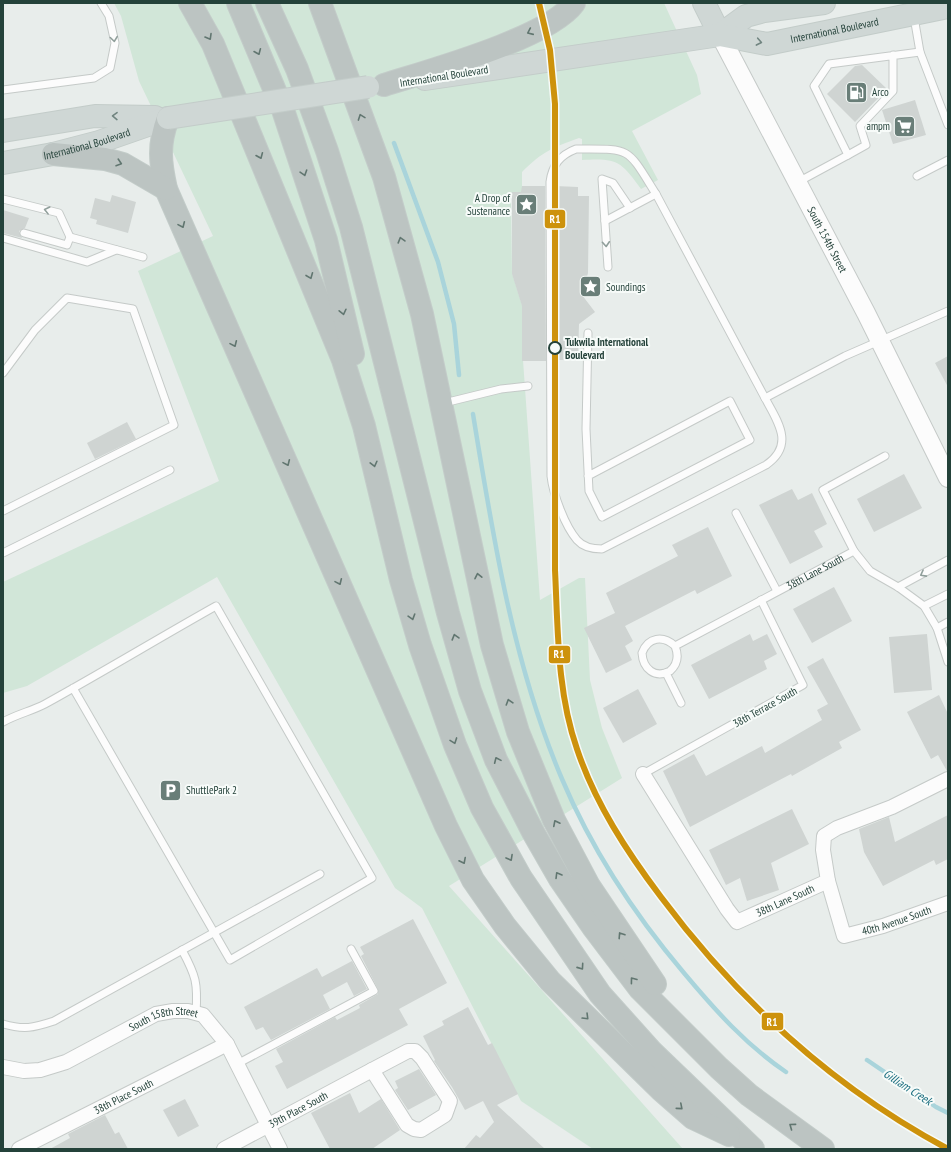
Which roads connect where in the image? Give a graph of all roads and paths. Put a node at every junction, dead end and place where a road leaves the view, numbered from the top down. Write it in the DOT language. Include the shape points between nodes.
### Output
graph roads {
  1 [pos="101,3"];
  2 [pos="190,3"];
  3 [pos="238,3"];
  4 [pos="267,3"];
  5 [pos="320,3"];
  6 [pos="328,3"];
  7 [pos="574,3"];
  8 [pos="704,3"];
  9 [pos="824,3"];
  10 [pos="948,7"];
  11 [pos="913,14"];
  12 [pos="328,27"];
  13 [pos="720,34"];
  14 [pos="920,52"];
  15 [pos="893,56"];
  16 [pos="384,85"];
  17 [pos="3,90"];
  18 [pos="168,118"];
  19 [pos="948,125"];
  20 [pos="3,130"];
  21 [pos="53,154"];
  22 [pos="848,154"];
  23 [pos="948,160"];
  24 [pos="3,163"];
  25 [pos="917,176"];
  26 [pos="798,182"];
  27 [pos="166,190"];
  28 [pos="656,194"];
  29 [pos="3,199"];
  30 [pos="630,208"];
  31 [pos="605,221"];
  32 [pos="24,233"];
  33 [pos="70,237"];
  34 [pos="3,238"];
  35 [pos="116,250"];
  36 [pos="143,257"];
  37 [pos="608,267"];
  38 [pos="948,311"];
  39 [pos="588,333"];
  40 [pos="880,340"];
  41 [pos="3,373"];
  42 [pos="528,386"];
  43 [pos="765,398"];
  44 [pos="442,404"];
  45 [pos="364,426"];
  46 [pos="885,456"];
  47 [pos="170,470"];
  48 [pos="588,476"];
  49 [pos="948,478"];
  50 [pos="3,511"];
  51 [pos="736,513"];
  52 [pos="854,551"];
  53 [pos="3,553"];
  54 [pos="948,560"];
  55 [pos="898,587"];
  56 [pos="777,591"];
  57 [pos="948,594"];
  58 [pos="761,600"];
  59 [pos="924,606"];
  60 [pos="948,622"];
  61 [pos="937,628"];
  62 [pos="675,646"];
  63 [pos="948,662"];
  64 [pos="666,673"];
  65 [pos="73,688"];
  66 [pos="681,703"];
  67 [pos="3,722"];
  68 [pos="642,774"];
  69 [pos="948,779"];
  70 [pos="320,874"];
  71 [pos="828,881"];
  72 [pos="948,903"];
  73 [pos="214,933"];
  74 [pos="351,949"];
  75 [pos="182,950"];
  76 [pos="196,1013"];
  77 [pos="3,1024"];
  78 [pos="227,1044"];
  79 [pos="237,1064"];
  80 [pos="3,1066"];
  81 [pos="719,1068"];
  82 [pos="372,1070"];
  83 [pos="268,1126"];
  84 [pos="749,1146"];
  85 [pos="19,1149"];
  86 [pos="224,1149"];
  87 [pos="280,1149"];
  88 [pos="823,1149"];
  1 -- 17 [label="lane, one-way" via="109,16 115,43 110,68 94,78"];
  2 -- 45 [label="highway, one-way" via="213,44 298,248 340,353"];
  3 -- 45 [label="highway, one-way" via="283,110 326,240 354,361"];
  81 -- 4 [label="highway, one-way" via="640,990 593,927 560,880 496,760 470,691 448,612 351,227 327,151"];
  5 -- 12 [label="highway"];
  6 -- 12 [label="highway"];
  7 -- 16 [label="highway, one-way" via="550,23 494,48"];
  8 -- 13 [label="main road, South 154th Street"];
  9 -- 13 [label="main road, International Boulevard" via="746,16"];
  10 -- 11 [label="main road, International Boulevard"];
  13 -- 11 [label="main road, International Boulevard, one-way" via="767,44"];
  11 -- 14 [label="lane"];
  44 -- 12 [label="highway, one-way" via="422,314 384,177"];
  13 -- 16 [label="main road, International Boulevard"];
  13 -- 26 [label="street, South 154th Street"];
  14 -- 15 [label="lane"];
  14 -- 19 [label="lane"];
  15 -- 22 [label="lane" via="893,90 860,126 866,144"];
  15 -- 22 [label="lane" via="828,64 814,86"];
  16 -- 18 [label="main road, International Boulevard, bridge"];
  18 -- 20 [label="main road, International Boulevard, one-way" via="95,116"];
  18 -- 21 [label="main road, International Boulevard" via="99,142"];
  18 -- 27 [label="highway" via="160,146"];
  21 -- 24 [label="main road, International Boulevard"];
  21 -- 27 [label="highway, one-way" via="105,159 122,164"];
  22 -- 26 [label="lane"];
  23 -- 25 [label="lane"];
  26 -- 40 [label="street, South 154th Street"];
  27 -- 84 [label="highway, one-way" via="446,826 473,880 505,926 550,981 616,1046 693,1118"];
  28 -- 30 [label="lane"];
  28 -- 43 [label="lane"];
  28 -- 43 [label="lane" via="632,157 618,149 576,149 557,161 551,175 550,476 556,500 576,540 588,548 609,547 766,466 777,457 783,438"];
  33 -- 29 [label="lane, one-way" via="59,213"];
  30 -- 31 [label="lane"];
  30 -- 31 [label="lane" via="613,183 602,179"];
  31 -- 37 [label="lane, one-way"];
  32 -- 33 [label="lane" via="67,245"];
  33 -- 35 [label="lane"];
  34 -- 35 [label="lane" via="87,262"];
  35 -- 36 [label="lane"];
  38 -- 40 [label="lane"];
  39 -- 48 [label="lane"];
  40 -- 43 [label="lane"];
  40 -- 49 [label="street, South 154th Street"];
  41 -- 50 [label="lane" via="36,330 67,298 133,309 174,425"];
  42 -- 44 [label="lane" via="501,389"];
  81 -- 44 [label="highway, one-way" via="641,965 589,886 554,820 518,732 492,645"];
  45 -- 84 [label="highway, one-way" via="401,580 420,645 455,745 482,808 521,878 600,994 652,1052"];
  46 -- 52 [label="lane" via="823,490"];
  47 -- 53 [label="lane"];
  48 -- 48 [label="lane" via="730,401 750,440 602,517 589,491"];
  51 -- 56 [label="lane"];
  52 -- 55 [label="lane, 38th Lane South" via="870,571"];
  52 -- 56 [label="lane, 38th Lane South"];
  54 -- 55 [label="lane, one-way"];
  55 -- 59 [label="lane, 38th Lane South"];
  56 -- 58 [label="lane, 38th Lane South"];
  57 -- 59 [label="lane"];
  58 -- 62 [label="lane, 38th Lane South"];
  58 -- 68 [label="lane, 38th Terrace South" via="803,685"];
  59 -- 61 [label="lane"];
  60 -- 61 [label="lane"];
  61 -- 63 [label="lane"];
  62 -- 64 [label="lane" via="678,653 675,667"];
  62 -- 64 [label="lane" via="670,641 655,639 644,648 642,660 650,672"];
  64 -- 66 [label="lane"];
  65 -- 67 [label="lane" via="43,705"];
  65 -- 73 [label="lane"];
  65 -- 73 [label="lane" via="216,606 372,878 230,960"];
  68 -- 71 [label="street, 38th Lane South" via="737,922"];
  69 -- 71 [label="street, 38th Lane South" via="892,807 836,828 824,836 823,850"];
  70 -- 73 [label="lane"];
  71 -- 72 [label="street, 40th Avenue South" via="844,936 884,926"];
  73 -- 75 [label="lane"];
  74 -- 79 [label="lane" via="374,991"];
  75 -- 76 [label="lane" via="196,978"];
  75 -- 77 [label="lane" via="54,1021 21,1029"];
  76 -- 78 [label="street, South 158th Street" via="203,1015"];
  76 -- 80 [label="street, South 158th Street" via="173,1011 156,1014 66,1062 40,1070 24,1071"];
  78 -- 79 [label="street, South 158th Street"];
  78 -- 85 [label="street, 38th Place South"];
  79 -- 83 [label="street, South 158th Street"];
  88 -- 81 [label="highway, one-way" via="749,1095"];
  82 -- 82 [label="street, 39th Place South" via="408,1051 415,1051 450,1101 445,1115 421,1130 407,1125"];
  82 -- 83 [label="street, 39th Place South"];
  83 -- 86 [label="street, 39th Place South"];
  83 -- 87 [label="street, South 158th Street"];
}
